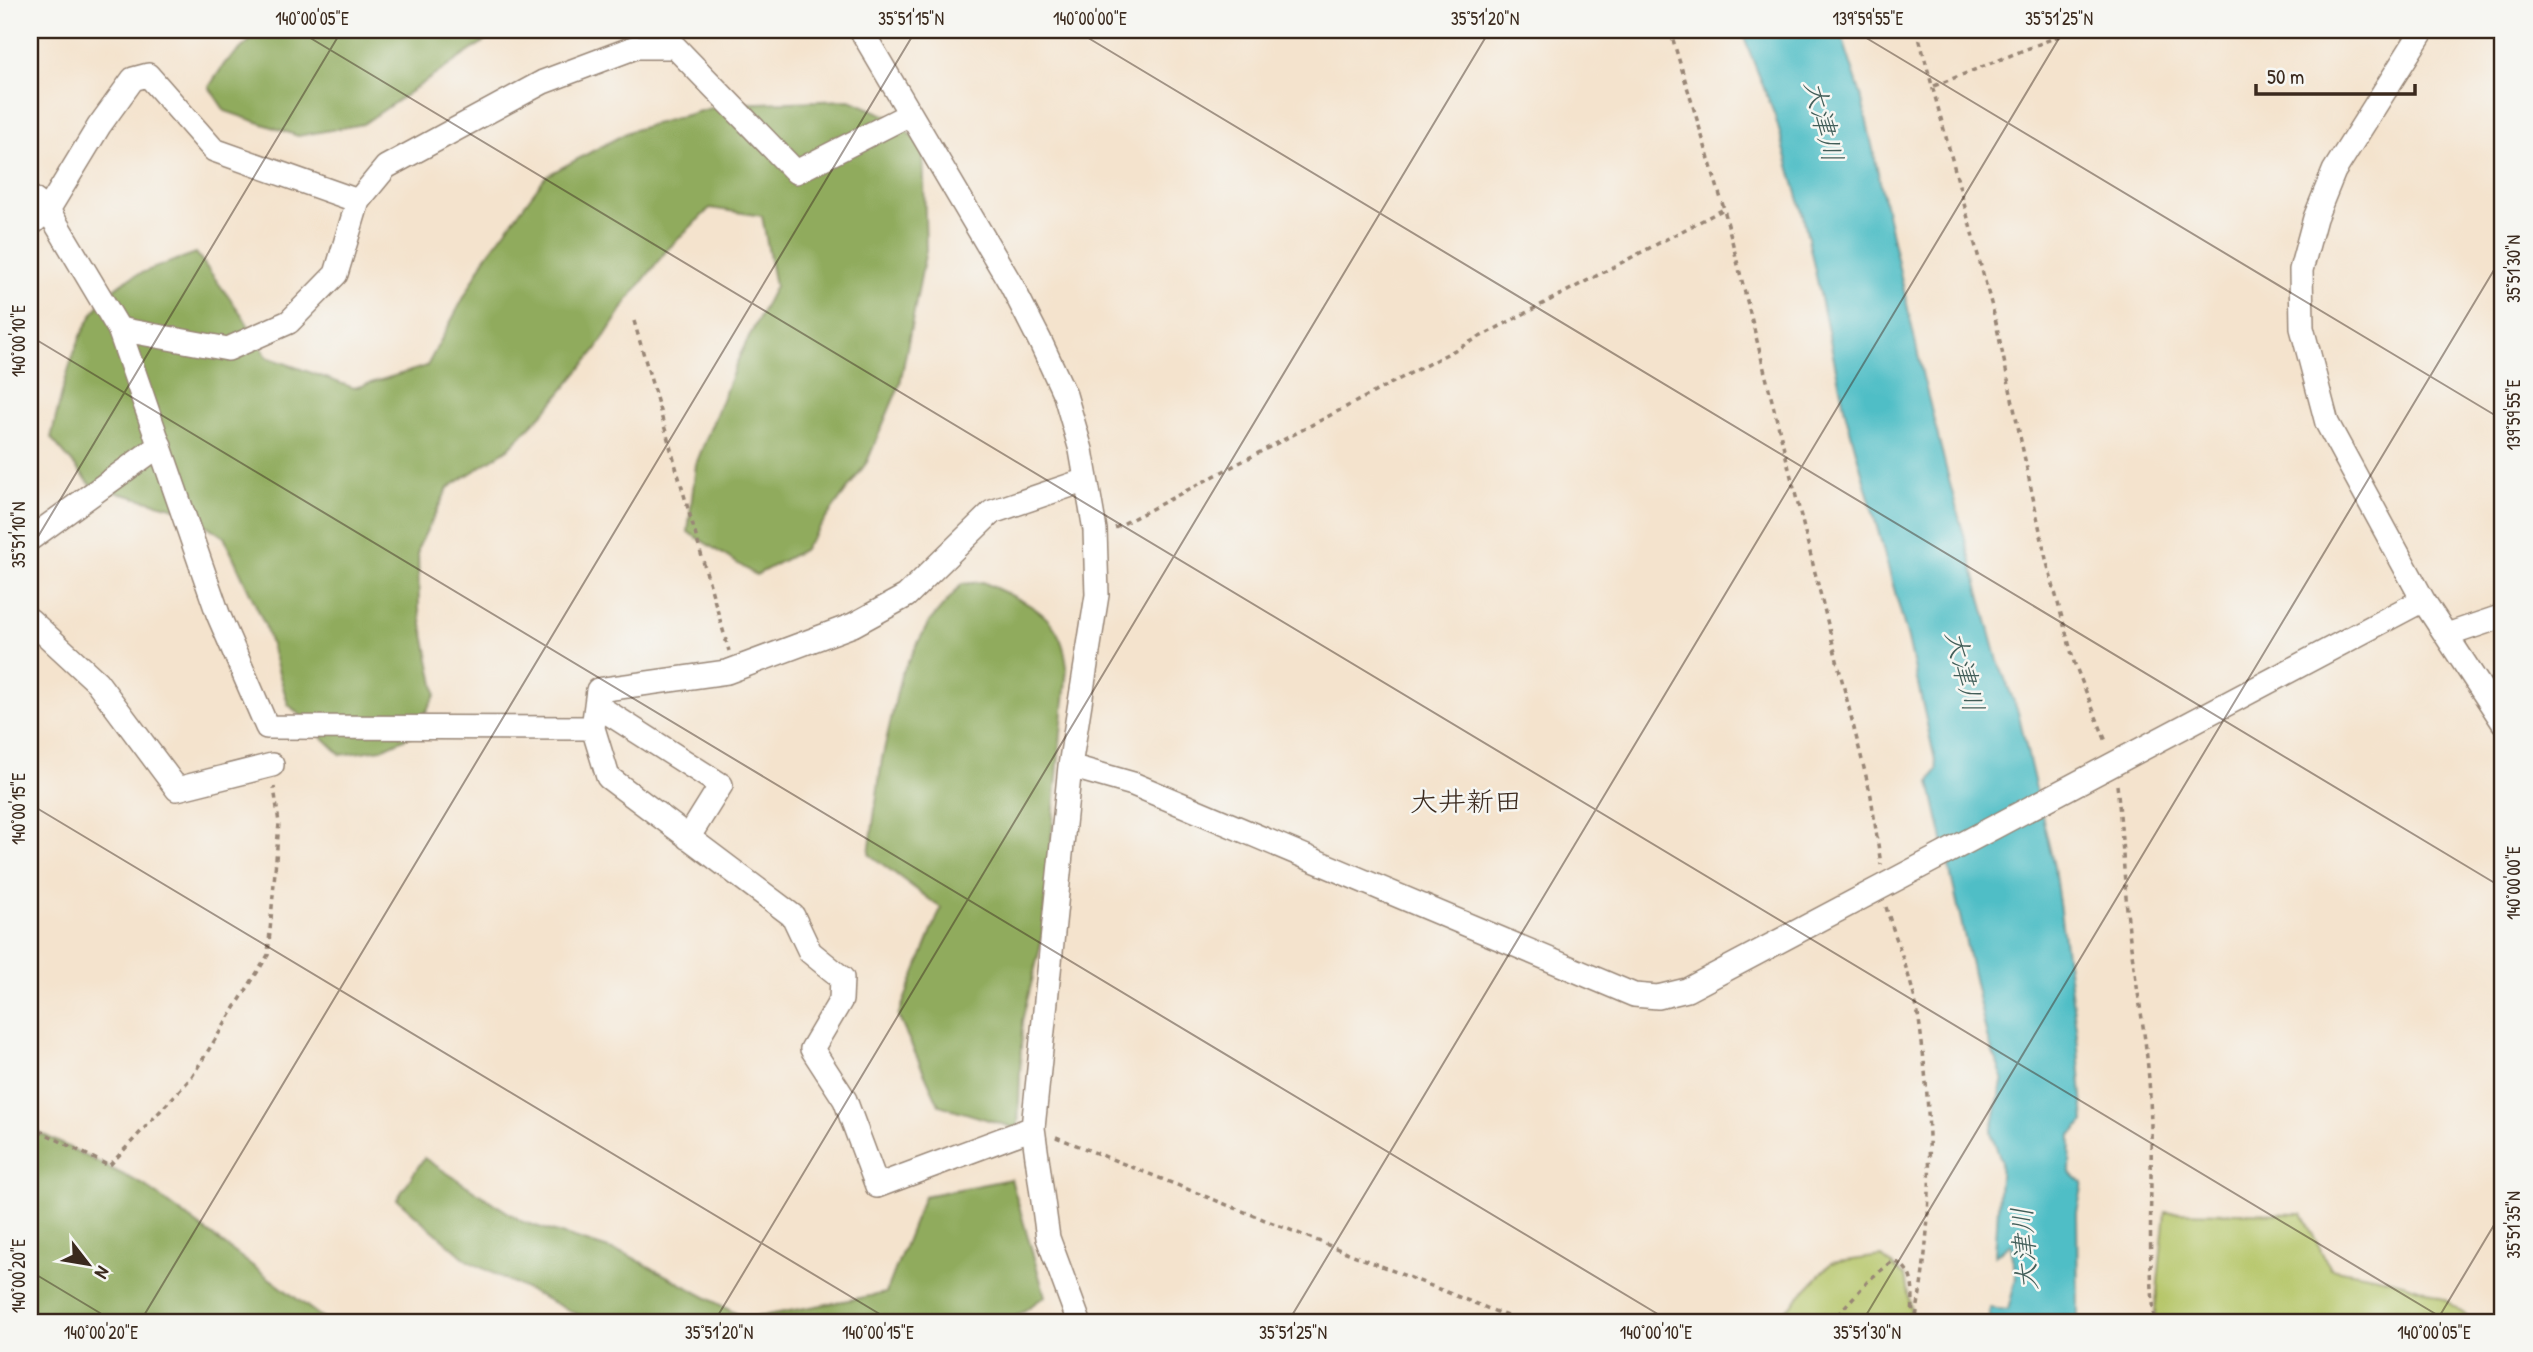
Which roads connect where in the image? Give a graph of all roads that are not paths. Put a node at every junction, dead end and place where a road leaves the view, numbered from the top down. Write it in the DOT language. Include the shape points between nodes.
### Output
graph roads {
  1 [pos="861,30"];
  2 [pos="2423,30"];
  3 [pos="910,114"];
  4 [pos="358,201"];
  5 [pos="39,204"];
  6 [pos="30,225"];
  7 [pos="119,329"];
  8 [pos="160,445"];
  9 [pos="1086,480"];
  10 [pos="30,539"];
  11 [pos="2423,600"];
  12 [pos="2503,616"];
  13 [pos="30,620"];
  14 [pos="2447,635"];
  15 [pos="596,705"];
  16 [pos="2503,722"];
  17 [pos="593,729"];
  18 [pos="272,765"];
  19 [pos="1070,766"];
  20 [pos="688,838"];
  21 [pos="1033,1128"];
  22 [pos="1079,1322"];
  1 -- 3 [label="street"];
  2 -- 11 [label="street" via="2334,171 2315,218 2301,281 2302,328 2327,423"];
  3 -- 4 [label="street" via="796,172 675,47 636,47 543,82 386,167"];
  3 -- 9 [label="street" via="1040,341 1065,395"];
  4 -- 5 [label="street" via="214,150 148,75 133,79"];
  4 -- 7 [label="street" via="336,274 289,322 228,349"];
  5 -- 6 [label="street"];
  5 -- 7 [label="street"];
  7 -- 8 [label="street"];
  8 -- 10 [label="street"];
  8 -- 17 [label="street" via="218,614 267,727"];
  9 -- 15 [label="street" via="992,512 906,596 853,625 734,669 598,690"];
  9 -- 19 [label="street" via="1096,530 1097,595"];
  11 -- 14 [label="street"];
  11 -- 19 [label="street" via="1687,990 1658,997 1634,995 1133,784"];
  12 -- 14 [label="street"];
  13 -- 18 [label="street" via="97,681 177,789"];
  14 -- 16 [label="street"];
  15 -- 17 [label="street"];
  15 -- 20 [label="street" via="720,785"];
  17 -- 20 [label="street" via="608,777"];
  19 -- 21 [label="street"];
  20 -- 21 [label="street" via="793,916 810,953 842,978 841,1000 812,1049 845,1100 877,1186"];
  21 -- 22 [label="street" via="1048,1238"];
}
